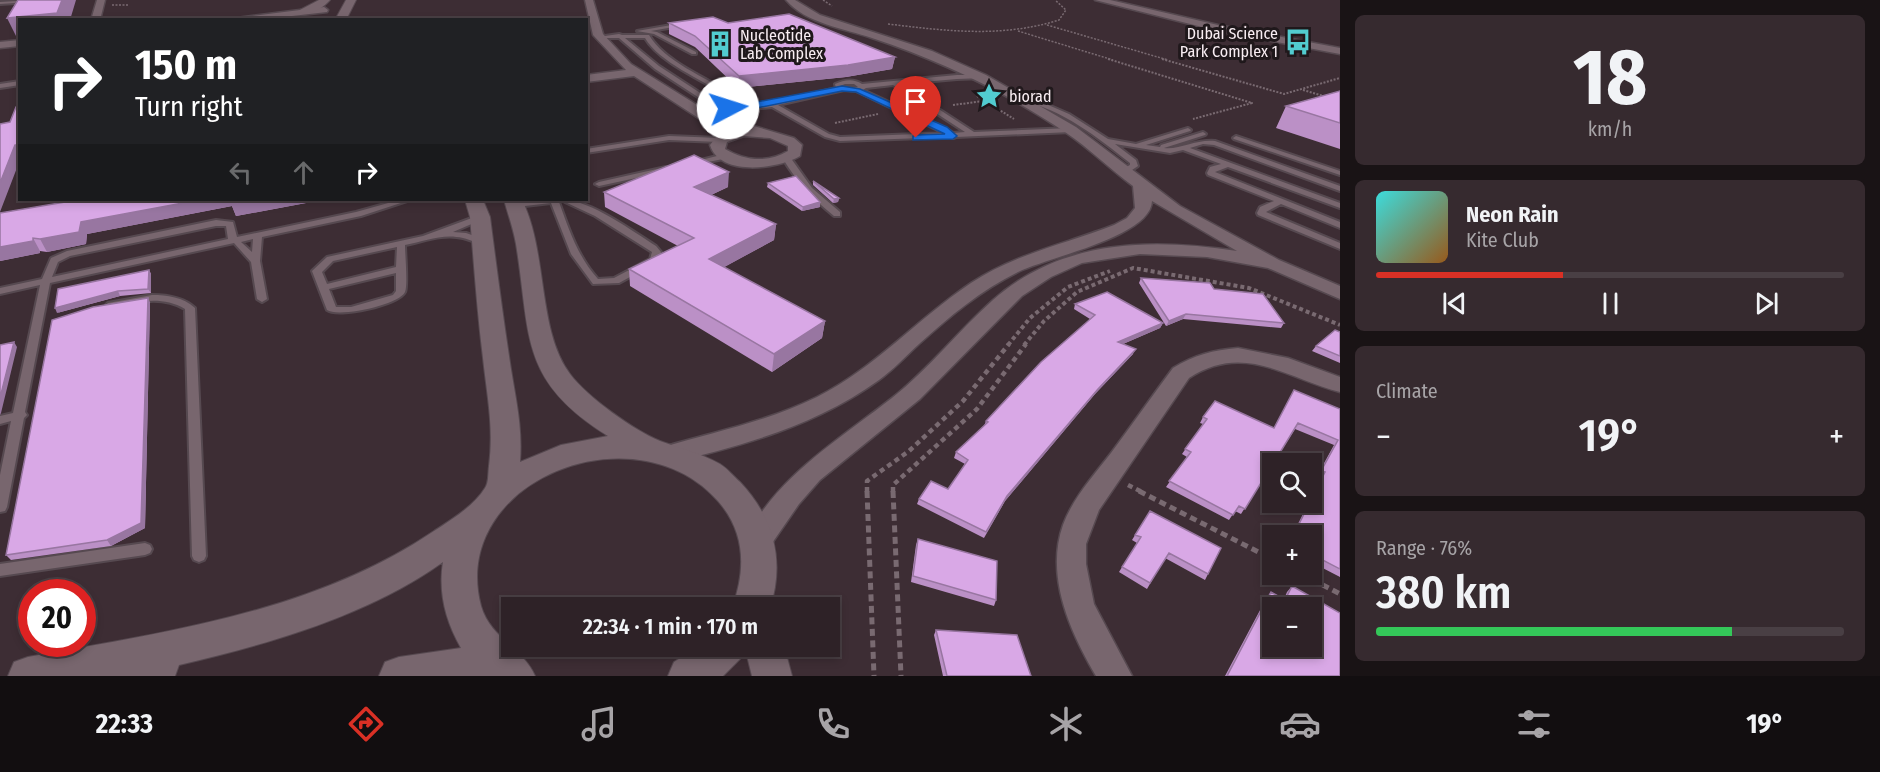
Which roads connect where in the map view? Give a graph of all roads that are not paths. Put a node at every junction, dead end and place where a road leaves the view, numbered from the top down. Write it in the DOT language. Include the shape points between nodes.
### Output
graph roads {
  1 [pos="101,0"];
  2 [pos="316,0"];
  3 [pos="333,0"];
  4 [pos="589,0"];
  5 [pos="790,0"];
  6 [pos="1099,0"];
  7 [pos="15,2"];
  8 [pos="0,3"];
  9 [pos="345,9"];
  10 [pos="323,10"];
  11 [pos="302,15"];
  12 [pos="98,17"];
  13 [pos="255,18"];
  14 [pos="684,24"];
  15 [pos="642,31"];
  16 [pos="598,34"];
  17 [pos="619,35"];
  18 [pos="18,45"];
  19 [pos="0,47"];
  20 [pos="1338,50"];
  21 [pos="694,53"];
  22 [pos="632,69"];
  23 [pos="967,70"];
  24 [pos="588,77"];
  25 [pos="982,77"];
  26 [pos="929,79"];
  27 [pos="18,83"];
  28 [pos="894,83"];
  29 [pos="0,86"];
  30 [pos="860,88"];
  31 [pos="1022,99"];
  32 [pos="725,100"];
  33 [pos="715,103"];
  34 [pos="770,103"];
  35 [pos="753,107"];
  36 [pos="705,116"];
  37 [pos="1071,130"];
  38 [pos="1188,130"];
  39 [pos="757,132"];
  40 [pos="1203,134"];
  41 [pos="975,135"];
  42 [pos="953,136"];
  43 [pos="1236,138"];
  44 [pos="721,139"];
  45 [pos="1107,141"];
  46 [pos="1136,146"];
  47 [pos="1185,147"];
  48 [pos="1154,149"];
  49 [pos="588,152"];
  50 [pos="725,156"];
  51 [pos="787,159"];
  52 [pos="1228,164"];
  53 [pos="1123,172"];
  54 [pos="1340,173"];
  55 [pos="599,184"];
  56 [pos="1140,185"];
  57 [pos="1340,189"];
  58 [pos="403,201"];
  59 [pos="534,201"];
  60 [pos="554,201"];
  61 [pos="570,201"];
  62 [pos="515,202"];
  63 [pos="1279,202"];
  64 [pos="1340,206"];
  65 [pos="477,208"];
  66 [pos="837,214"];
  67 [pos="1340,225"];
  68 [pos="436,235"];
  69 [pos="258,236"];
  70 [pos="234,241"];
  71 [pos="401,242"];
  72 [pos="483,242"];
  73 [pos="1340,246"];
  74 [pos="255,261"];
  75 [pos="1273,264"];
  76 [pos="400,269"];
  77 [pos="46,281"];
  78 [pos="323,288"];
  79 [pos="0,291"];
  80 [pos="1340,293"];
  81 [pos="262,299"];
  82 [pos="94,310"];
  83 [pos="1340,385"];
  84 [pos="21,415"];
  85 [pos="0,420"];
  86 [pos="661,452"];
  87 [pos="502,489"];
  88 [pos="0,507"];
  89 [pos="475,521"];
  90 [pos="758,541"];
  91 [pos="145,549"];
  92 [pos="199,555"];
  93 [pos="0,570"];
  94 [pos="757,597"];
  95 [pos="716,657"];
  96 [pos="767,657"];
  97 [pos="160,663"];
  98 [pos="505,669"];
  99 [pos="28,676"];
  100 [pos="399,676"];
  101 [pos="688,676"];
  102 [pos="772,676"];
  103 [pos="1115,676"];
  1 -- 12 [label="street"];
  2 -- 13 [label="street" via="306,7"];
  3 -- 10 [label="street"];
  4 -- 16 [label="street"];
  5 -- 23 [label="street" via="817,17"];
  6 -- 20 [label="street" via="1218,28"];
  7 -- 8 [label="lane"];
  9 -- 10 [label="street"];
  10 -- 11 [label="street" via="319,6"];
  11 -- 13 [label="street"];
  14 -- 15 [label="lane"];
  15 -- 16 [label="lane"];
  15 -- 21 [label="lane" via="655,33"];
  16 -- 17 [label="lane"];
  16 -- 22 [label="street"];
  17 -- 32 [label="lane" via="647,36 648,42 673,62 729,94"];
  17 -- 33 [label="lane" via="653,66"];
  18 -- 19 [label="street"];
  22 -- 24 [label="street"];
  22 -- 36 [label="street"];
  23 -- 25 [label="street"];
  23 -- 26 [label="lane"];
  25 -- 26 [label="lane"];
  25 -- 31 [label="street"];
  26 -- 28 [label="lane"];
  27 -- 29 [label="lane"];
  28 -- 30 [label="lane"];
  28 -- 41 [label="lane"];
  30 -- 34 [label="lane" via="844,82 837,85 842,89"];
  30 -- 42 [label="lane"];
  31 -- 37 [label="street"];
  31 -- 45 [label="lane" via="1049,106"];
  32 -- 33 [label="lane"];
  32 -- 35 [label="lane"];
  33 -- 35 [label="lane" via="735,109"];
  34 -- 35 [label="lane"];
  34 -- 42 [label="lane" via="840,139"];
  36 -- 39 [label="street"];
  36 -- 44 [label="street"];
  37 -- 41 [label="lane"];
  37 -- 53 [label="street"];
  38 -- 46 [label="lane"];
  39 -- 44 [label="street"];
  39 -- 51 [label="street" via="781,136 795,146 795,153"];
  40 -- 48 [label="lane"];
  41 -- 42 [label="lane"];
  43 -- 54 [label="lane"];
  44 -- 49 [label="lane" via="658,139"];
  44 -- 50 [label="street" via="717,145"];
  45 -- 46 [label="lane"];
  45 -- 53 [label="lane" via="1133,162 1134,166"];
  46 -- 48 [label="lane"];
  47 -- 48 [label="lane" via="1170,151"];
  47 -- 52 [label="lane"];
  47 -- 57 [label="lane" via="1215,143"];
  50 -- 51 [label="street" via="748,163"];
  50 -- 55 [label="lane"];
  51 -- 66 [label="lane" via="813,195"];
  52 -- 63 [label="lane" via="1210,173"];
  52 -- 64 [label="lane"];
  53 -- 56 [label="street"];
  56 -- 75 [label="street" via="1201,225"];
  56 -- 86 [label="street" via="1145,201 1140,216 1122,228 1058,248 992,277 962,297 885,364 836,397 761,430"];
  58 -- 69 [label="lane"];
  59 -- 62 [label="lane"];
  60 -- 61 [label="lane" via="574,253 596,282 616,281 654,261 657,252 653,248"];
  62 -- 86 [label="street" via="528,251 544,349 563,385 600,420"];
  63 -- 67 [label="lane"];
  63 -- 73 [label="lane" via="1261,213"];
  65 -- 68 [label="lane"];
  65 -- 72 [label="street"];
  68 -- 71 [label="lane"];
  68 -- 72 [label="lane" via="463,235"];
  69 -- 70 [label="lane"];
  69 -- 74 [label="lane"];
  70 -- 74 [label="lane"];
  70 -- 77 [label="lane"];
  70 -- 77 [label="lane" via="230,224 216,223 67,254 54,260"];
  71 -- 76 [label="lane"];
  71 -- 78 [label="lane" via="323,262 317,271"];
  72 -- 87 [label="street" via="504,397 507,440"];
  74 -- 81 [label="lane"];
  75 -- 80 [label="street"];
  75 -- 90 [label="street" via="1188,248 1149,246 1115,248 1045,273 1016,291 914,392 812,473 783,504"];
  76 -- 78 [label="lane"];
  76 -- 78 [label="lane" via="401,291 396,297 351,310 332,310"];
  77 -- 79 [label="lane"];
  77 -- 84 [label="lane" via="44,322"];
  82 -- 92 [label="lane" via="163,297 190,308"];
  83 -- 103 [label="street" via="1273,361 1242,356 1215,356 1194,362 1181,373 1077,526 1071,561 1078,604"];
  84 -- 85 [label="lane"];
  84 -- 88 [label="lane"];
  86 -- 87 [label="street" via="614,446 573,452 535,466"];
  86 -- 90 [label="street" via="709,472 740,502"];
  87 -- 89 [label="street"];
  89 -- 97 [label="street" via="442,547 349,597"];
  89 -- 98 [label="street" via="463,548 458,577 461,607 473,636"];
  90 -- 94 [label="street" via="761,565"];
  91 -- 93 [label="lane"];
  95 -- 101 [label="street"];
  96 -- 102 [label="street"];
  97 -- 99 [label="street"];
  98 -- 100 [label="street"];
}
